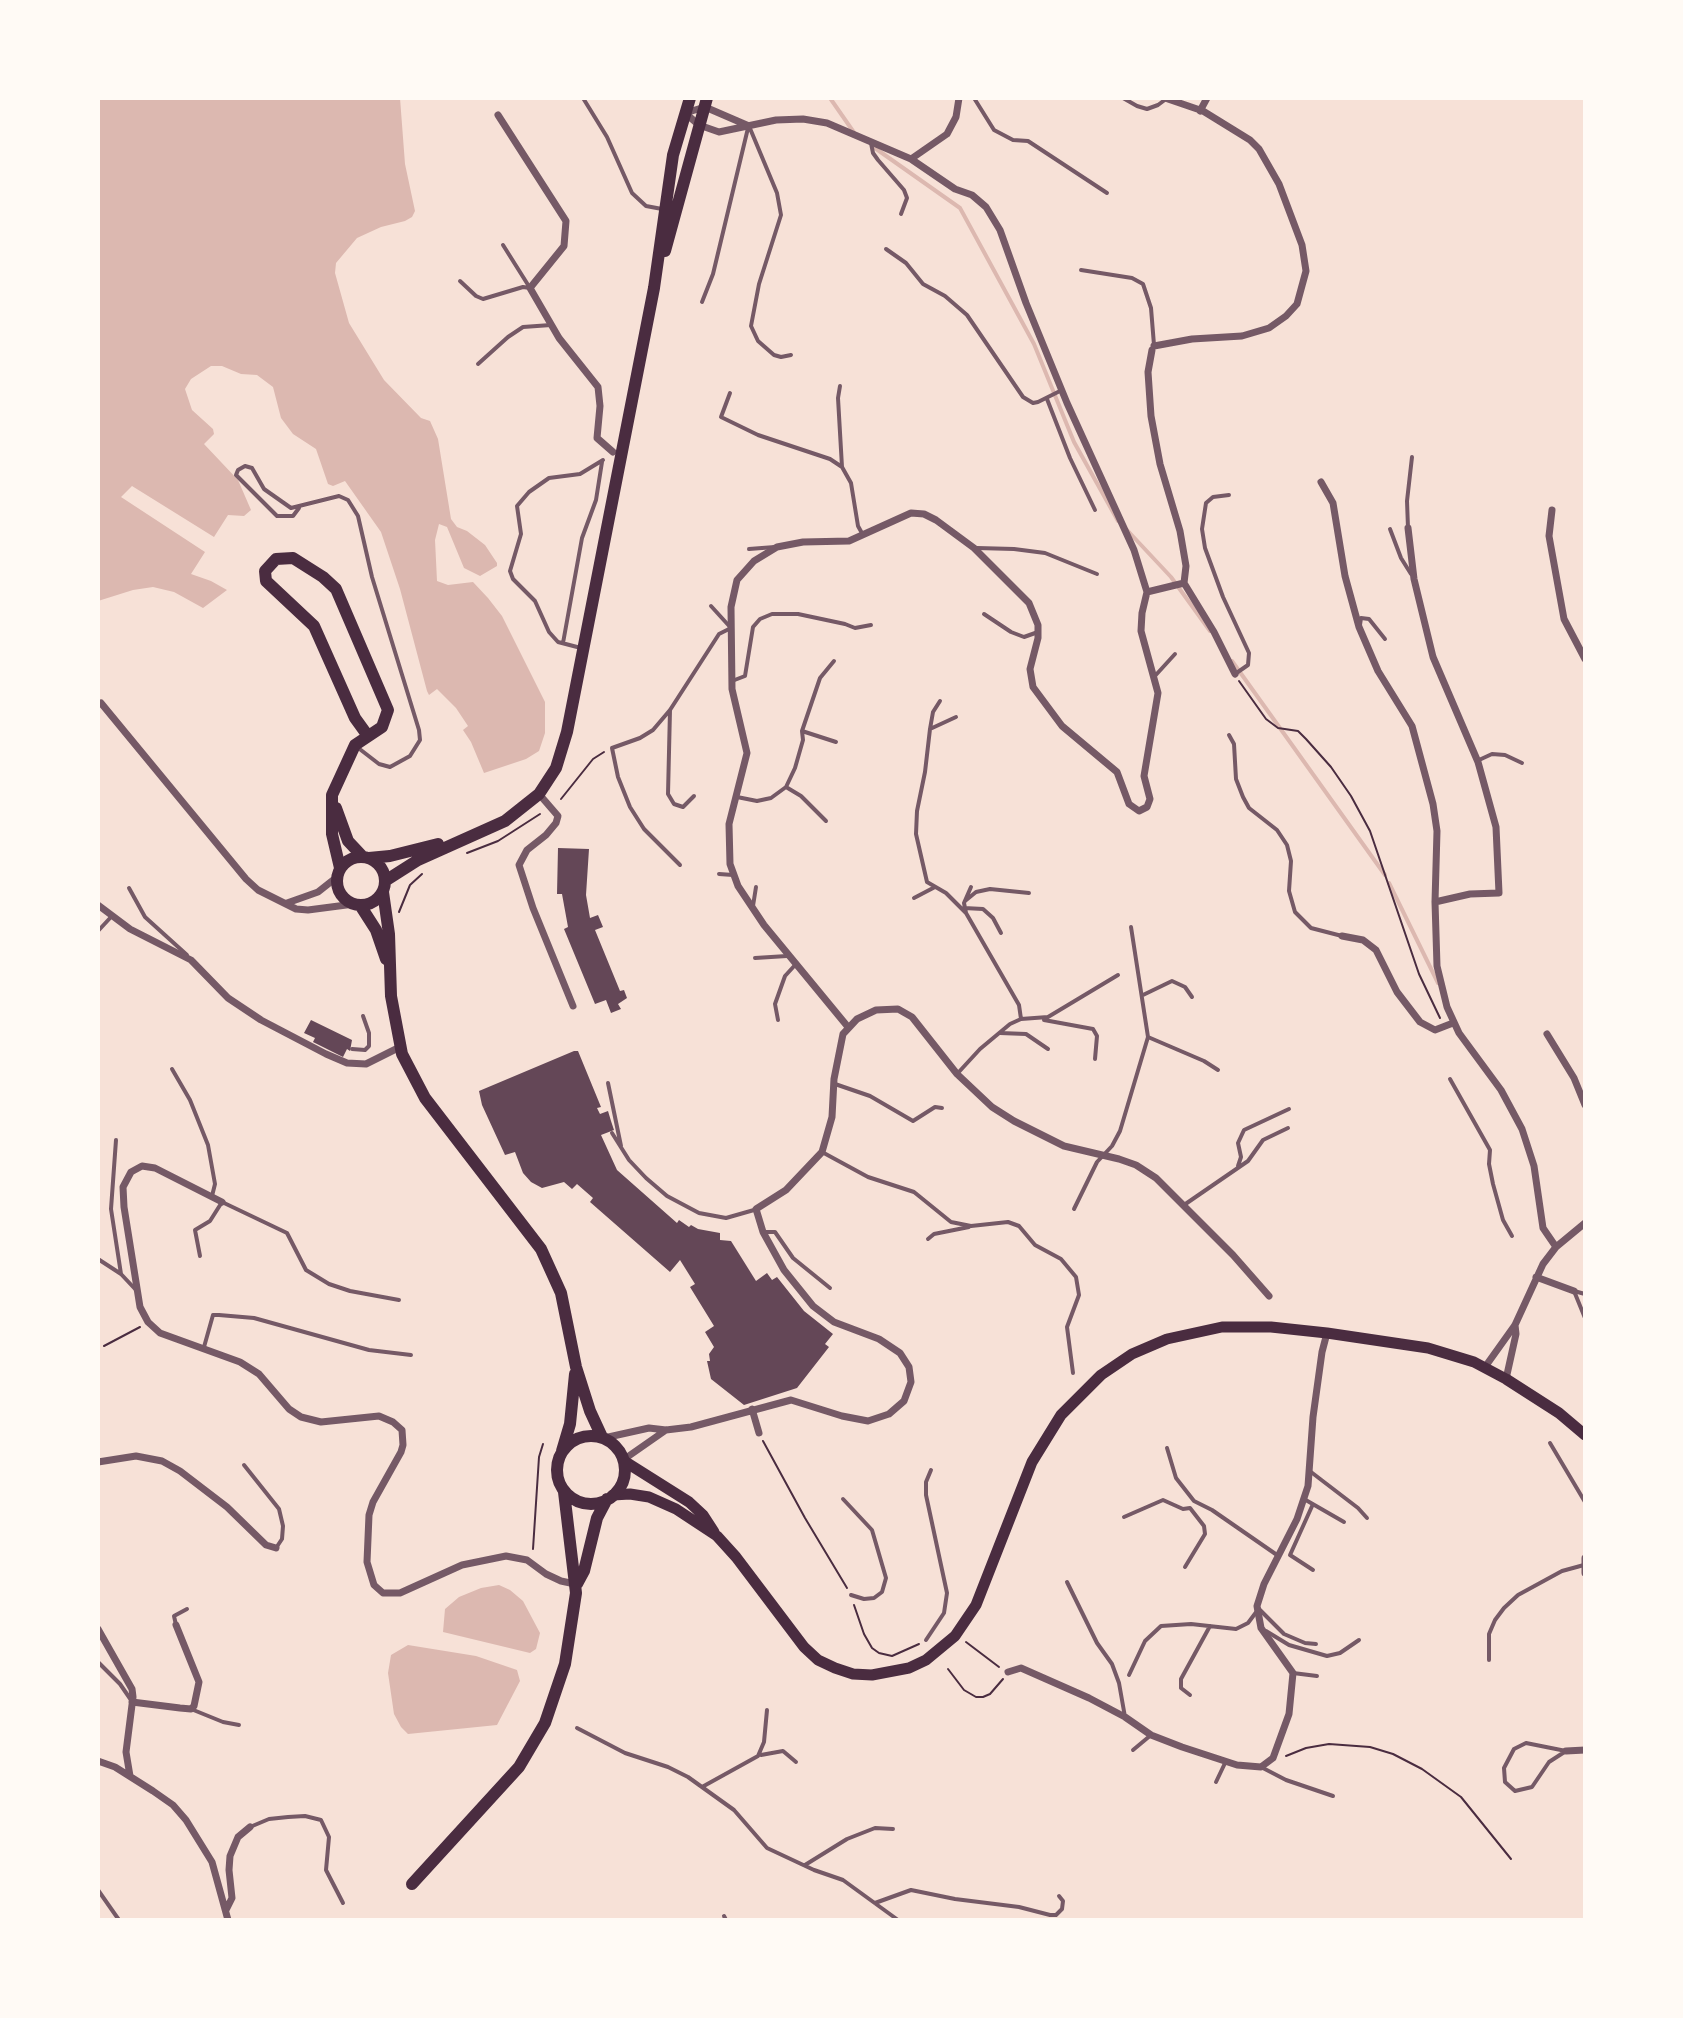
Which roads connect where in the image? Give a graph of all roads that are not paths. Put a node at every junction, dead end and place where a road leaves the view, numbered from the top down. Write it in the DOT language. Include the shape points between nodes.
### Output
graph roads {
  1 [pos="583,98"];
  2 [pos="690,98"];
  3 [pos="959,98"];
  4 [pos="974,98"];
  5 [pos="1123,98"];
  6 [pos="1166,98"];
  7 [pos="1207,98"];
  8 [pos="706,103"];
  9 [pos="1200,111"];
  10 [pos="685,113"];
  11 [pos="498,115"];
  12 [pos="699,125"];
  13 [pos="749,126"];
  14 [pos="871,143"];
  15 [pos="911,159"];
  16 [pos="1107,193"];
  17 [pos="670,211"];
  18 [pos="901,214"];
  19 [pos="503,245"];
  20 [pos="886,249"];
  21 [pos="1081,270"];
  22 [pos="460,281"];
  23 [pos="530,288"];
  24 [pos="702,302"];
  25 [pos="551,325"];
  26 [pos="1153,348"];
  27 [pos="791,355"];
  28 [pos="478,364"];
  29 [pos="840,386"];
  30 [pos="1062,389"];
  31 [pos="730,393"];
  32 [pos="1047,399"];
  33 [pos="613,452"];
  34 [pos="1412,457"];
  35 [pos="842,467"];
  36 [pos="1321,482"];
  37 [pos="1229,495"];
  38 [pos="299,508"];
  39 [pos="1095,510"];
  40 [pos="1552,510"];
  41 [pos="1408,528"];
  42 [pos="1390,529"];
  43 [pos="863,535"];
  44 [pos="777,547"];
  45 [pos="974,548"];
  46 [pos="749,549"];
  47 [pos="1097,574"];
  48 [pos="1414,579"];
  49 [pos="1184,583"];
  50 [pos="1147,592"];
  51 [pos="711,606"];
  52 [pos="984,614"];
  53 [pos="871,625"];
  54 [pos="1359,627"];
  55 [pos="731,628"];
  56 [pos="1038,632"];
  57 [pos="1385,639"];
  58 [pos="563,643"];
  59 [pos="584,649"];
  60 [pos="1175,654"];
  61 [pos="1585,659"];
  62 [pos="834,661"];
  63 [pos="1235,674"];
  64 [pos="1154,677"];
  65 [pos="732,681"];
  66 [pos="940,701"];
  67 [pos="101,703"];
  68 [pos="670,710"];
  69 [pos="956,717"];
  70 [pos="930,729"];
  71 [pos="419,730"];
  72 [pos="802,731"];
  73 [pos="429,733"];
  74 [pos="1229,735"];
  75 [pos="368,736"];
  76 [pos="836,742"];
  77 [pos="355,745"];
  78 [pos="1478,762"];
  79 [pos="1522,763"];
  80 [pos="337,784"];
  81 [pos="786,787"];
  82 [pos="539,794"];
  83 [pos="694,796"];
  84 [pos="737,797"];
  85 [pos="826,821"];
  86 [pos="461,840"];
  87 [pos="366,857"];
  88 [pos="680,865"];
  89 [pos="339,873"];
  90 [pos="719,874"];
  91 [pos="733,875"];
  92 [pos="384,887"];
  93 [pos="756,887"];
  94 [pos="935,887"];
  95 [pos="971,887"];
  96 [pos="129,888"];
  97 [pos="1029,893"];
  98 [pos="914,898"];
  99 [pos="1435,902"];
  100 [pos="285,904"];
  101 [pos="98,905"];
  102 [pos="357,905"];
  103 [pos="965,908"];
  104 [pos="753,909"];
  105 [pos="111,917"];
  106 [pos="1131,927"];
  107 [pos="98,931"];
  108 [pos="1001,933"];
  109 [pos="1342,936"];
  110 [pos="790,956"];
  111 [pos="755,958"];
  112 [pos="191,960"];
  113 [pos="796,964"];
  114 [pos="390,969"];
  115 [pos="1118,975"];
  116 [pos="1142,997"];
  117 [pos="1192,997"];
  118 [pos="573,1006"];
  119 [pos="363,1016"];
  120 [pos="1021,1019"];
  121 [pos="1038,1019"];
  122 [pos="778,1020"];
  123 [pos="1453,1023"];
  124 [pos="848,1027"];
  125 [pos="1000,1033"];
  126 [pos="1547,1034"];
  127 [pos="1148,1037"];
  128 [pos="400,1047"];
  129 [pos="352,1049"];
  130 [pos="1048,1049"];
  131 [pos="1095,1059"];
  132 [pos="172,1069"];
  133 [pos="1218,1070"];
  134 [pos="957,1074"];
  135 [pos="1450,1079"];
  136 [pos="608,1083"];
  137 [pos="835,1084"];
  138 [pos="1585,1105"];
  139 [pos="942,1108"];
  140 [pos="1289,1109"];
  141 [pos="1288,1128"];
  142 [pos="612,1133"];
  143 [pos="116,1140"];
  144 [pos="621,1148"];
  145 [pos="822,1152"];
  146 [pos="1103,1155"];
  147 [pos="1233,1170"];
  148 [pos="212,1196"];
  149 [pos="222,1202"];
  150 [pos="1184,1205"];
  151 [pos="756,1209"];
  152 [pos="1074,1209"];
  153 [pos="1585,1223"];
  154 [pos="971,1226"];
  155 [pos="763,1232"];
  156 [pos="1512,1236"];
  157 [pos="928,1239"];
  158 [pos="1556,1247"];
  159 [pos="200,1256"];
  160 [pos="98,1259"];
  161 [pos="121,1274"];
  162 [pos="1536,1277"];
  163 [pos="830,1288"];
  164 [pos="136,1290"];
  165 [pos="1574,1291"];
  166 [pos="1585,1294"];
  167 [pos="1269,1296"];
  168 [pos="399,1300"];
  169 [pos="1585,1318"];
  170 [pos="1515,1325"];
  171 [pos="1327,1333"];
  172 [pos="203,1349"];
  173 [pos="411,1355"];
  174 [pos="576,1367"];
  175 [pos="1485,1367"];
  176 [pos="1073,1373"];
  177 [pos="1506,1379"];
  178 [pos="752,1409"];
  179 [pos="666,1430"];
  180 [pos="759,1433"];
  181 [pos="1585,1435"];
  182 [pos="603,1438"];
  183 [pos="1550,1443"];
  184 [pos="1167,1448"];
  185 [pos="562,1451"];
  186 [pos="624,1460"];
  187 [pos="98,1462"];
  188 [pos="244,1465"];
  189 [pos="931,1470"];
  190 [pos="1311,1472"];
  191 [pos="564,1492"];
  192 [pos="610,1497"];
  193 [pos="843,1499"];
  194 [pos="1304,1499"];
  195 [pos="1194,1501"];
  196 [pos="1585,1502"];
  197 [pos="1313,1504"];
  198 [pos="1190,1508"];
  199 [pos="1124,1517"];
  200 [pos="1367,1518"];
  201 [pos="1344,1522"];
  202 [pos="717,1536"];
  203 [pos="276,1548"];
  204 [pos="1278,1556"];
  205 [pos="1585,1558"];
  206 [pos="1584,1565"];
  207 [pos="1185,1567"];
  208 [pos="1313,1570"];
  209 [pos="1585,1573"];
  210 [pos="1067,1582"];
  211 [pos="577,1584"];
  212 [pos="851,1595"];
  213 [pos="187,1609"];
  214 [pos="1257,1609"];
  215 [pos="176,1625"];
  216 [pos="1210,1626"];
  217 [pos="1261,1628"];
  218 [pos="98,1629"];
  219 [pos="926,1640"];
  220 [pos="1359,1640"];
  221 [pos="1316,1644"];
  222 [pos="1489,1660"];
  223 [pos="98,1662"];
  224 [pos="1008,1672"];
  225 [pos="1293,1673"];
  226 [pos="1129,1675"];
  227 [pos="1317,1676"];
  228 [pos="1190,1695"];
  229 [pos="132,1702"];
  230 [pos="191,1709"];
  231 [pos="767,1710"];
  232 [pos="1125,1717"];
  233 [pos="239,1725"];
  234 [pos="577,1728"];
  235 [pos="1151,1735"];
  236 [pos="1133,1750"];
  237 [pos="1585,1750"];
  238 [pos="1566,1751"];
  239 [pos="758,1756"];
  240 [pos="98,1761"];
  241 [pos="1226,1761"];
  242 [pos="796,1762"];
  243 [pos="1261,1767"];
  244 [pos="130,1776"];
  245 [pos="1216,1782"];
  246 [pos="702,1787"];
  247 [pos="1333,1796"];
  248 [pos="250,1827"];
  249 [pos="893,1829"];
  250 [pos="805,1865"];
  251 [pos="412,1884"];
  252 [pos="98,1890"];
  253 [pos="1059,1896"];
  254 [pos="343,1903"];
  255 [pos="875,1903"];
  256 [pos="226,1910"];
  257 [pos="119,1920"];
  258 [pos="228,1920"];
  259 [pos="898,1920"];
  1 -- 17 [label="lane" via="632,193 646,206"];
  2 -- 10 [label="main road"];
  3 -- 15 [label="street" via="947,134"];
  4 -- 16 [label="lane" via="994,130 1028,141"];
  5 -- 6 [label="lane" via="1147,109"];
  6 -- 9 [label="street"];
  7 -- 9 [label="street"];
  8 -- 10 [label="street"];
  8 -- 12 [label="main road"];
  8 -- 13 [label="street"];
  9 -- 26 [label="street" via="1250,140 1274,171 1302,245 1303,288 1286,316 1261,331"];
  10 -- 12 [label="street"];
  10 -- 17 [label="main road" via="673,155"];
  11 -- 23 [label="street" via="567,225 564,246"];
  12 -- 13 [label="street" via="719,132"];
  12 -- 17 [label="main road"];
  13 -- 14 [label="street" via="803,119 827,123"];
  13 -- 24 [label="lane"];
  13 -- 27 [label="lane" via="781,207 751,326 774,355"];
  14 -- 15 [label="street"];
  14 -- 18 [label="lane" via="873,153 904,190"];
  15 -- 30 [label="street" via="972,195 991,214"];
  17 -- 59 [label="main road"];
  19 -- 23 [label="lane"];
  20 -- 32 [label="lane" via="967,315 1018,393 1033,403"];
  21 -- 26 [label="lane" via="1143,284 1151,308"];
  22 -- 23 [label="lane" via="483,299"];
  23 -- 25 [label="street"];
  25 -- 28 [label="lane" via="523,327"];
  25 -- 33 [label="street" via="598,387 597,438"];
  26 -- 49 [label="street" via="1148,372 1151,416 1184,550"];
  29 -- 35 [label="lane"];
  30 -- 32 [label="lane"];
  30 -- 50 [label="street" via="1134,550"];
  31 -- 35 [label="lane" via="721,417"];
  32 -- 39 [label="lane"];
  34 -- 41 [label="lane"];
  35 -- 43 [label="lane"];
  36 -- 54 [label="street" via="1333,503"];
  37 -- 63 [label="lane" via="1206,503 1202,529 1223,597 1249,653 1248,665"];
  38 -- 38 [label="lane" via="270,494 252,468 238,470 236,475 277,516 293,516"];
  38 -- 71 [label="lane" via="339,496 358,516"];
  40 -- 61 [label="street" via="1549,536 1564,619"];
  41 -- 48 [label="street"];
  42 -- 48 [label="lane"];
  43 -- 44 [label="street" via="838,543"];
  43 -- 45 [label="street" via="899,516 917,513 943,524"];
  44 -- 46 [label="lane"];
  44 -- 55 [label="street" via="737,580"];
  45 -- 47 [label="lane" via="1045,553"];
  45 -- 56 [label="street" via="1029,603"];
  48 -- 78 [label="street" via="1435,666"];
  49 -- 50 [label="street"];
  49 -- 63 [label="street"];
  50 -- 64 [label="street" via="1141,631"];
  51 -- 55 [label="lane"];
  52 -- 56 [label="lane" via="1024,637"];
  53 -- 65 [label="lane" via="855,628 798,614 772,614 753,627 745,676"];
  54 -- 57 [label="lane" via="1361,618 1369,619"];
  54 -- 99 [label="street" via="1378,671 1412,726 1437,831"];
  55 -- 65 [label="street"];
  55 -- 68 [label="lane" via="719,634"];
  56 -- 64 [label="street" via="1030,680 1056,719 1117,772 1129,804 1141,810 1150,799 1144,776 1158,693"];
  58 -- 58 [label="lane" via="549,632 535,601 510,571 521,534 517,506 549,478 580,474 603,460"];
  58 -- 59 [label="lane"];
  59 -- 82 [label="main road" via="562,750"];
  60 -- 64 [label="lane"];
  62 -- 72 [label="lane" via="820,678"];
  65 -- 84 [label="street" via="747,753"];
  66 -- 70 [label="lane"];
  67 -- 100 [label="street" via="246,879"];
  68 -- 83 [label="lane" via="668,794 683,807"];
  68 -- 88 [label="lane" via="646,734 612,748 630,807"];
  69 -- 70 [label="lane"];
  70 -- 94 [label="lane" via="916,822 926,879"];
  71 -- 73 [label="lane"];
  71 -- 77 [label="lane" via="414,752 390,767"];
  72 -- 76 [label="lane"];
  72 -- 81 [label="lane"];
  74 -- 109 [label="lane" via="1243,797 1287,845 1295,912 1311,928"];
  75 -- 75 [label="main road" via="314,626 266,581 265,571 276,559 293,558 339,595 388,710 382,727"];
  75 -- 77 [label="main road"];
  77 -- 80 [label="main road"];
  78 -- 79 [label="lane" via="1492,754"];
  78 -- 99 [label="street" via="1496,827 1499,893"];
  80 -- 87 [label="main road" via="341,827 352,848"];
  80 -- 89 [label="main road" via="331,817"];
  81 -- 84 [label="lane" via="757,801"];
  81 -- 85 [label="lane"];
  82 -- 86 [label="main road" via="505,821"];
  82 -- 118 [label="street" via="558,816 519,865"];
  84 -- 91 [label="street" via="728,837"];
  86 -- 87 [label="main road"];
  86 -- 92 [label="main road" via="418,860"];
  87 -- 89 [label="main road" via="350,860"];
  87 -- 92 [label="main road" via="379,865"];
  89 -- 100 [label="street" via="318,892"];
  89 -- 102 [label="main road" via="340,893"];
  90 -- 91 [label="lane"];
  91 -- 104 [label="street"];
  92 -- 102 [label="main road" via="373,902"];
  92 -- 114 [label="main road"];
  93 -- 104 [label="lane"];
  94 -- 98 [label="lane"];
  94 -- 103 [label="lane"];
  95 -- 103 [label="lane"];
  96 -- 112 [label="lane" via="145,917"];
  97 -- 103 [label="lane" via="976,892"];
  99 -- 123 [label="street" via="1437,966"];
  100 -- 102 [label="street" via="308,910"];
  101 -- 105 [label="street"];
  102 -- 114 [label="main road" via="376,930"];
  103 -- 108 [label="lane" via="983,909"];
  103 -- 120 [label="lane" via="1019,1005"];
  104 -- 110 [label="street"];
  105 -- 107 [label="lane"];
  105 -- 112 [label="street"];
  106 -- 116 [label="lane"];
  109 -- 123 [label="street" via="1363,940 1376,950 1420,1022 1435,1030"];
  110 -- 111 [label="lane"];
  110 -- 113 [label="street"];
  112 -- 128 [label="street" via="252,1014 347,1063 366,1064"];
  113 -- 122 [label="lane" via="785,976 775,1004"];
  113 -- 124 [label="street"];
  114 -- 128 [label="main road"];
  115 -- 121 [label="lane"];
  116 -- 117 [label="lane" via="1172,981"];
  116 -- 127 [label="lane"];
  119 -- 129 [label="lane" via="369,1046"];
  120 -- 121 [label="lane"];
  120 -- 125 [label="lane"];
  121 -- 131 [label="lane" via="1093,1029"];
  123 -- 158 [label="street" via="1522,1129 1534,1166 1543,1228"];
  124 -- 134 [label="street" via="876,1010 898,1009 912,1017"];
  124 -- 137 [label="street" via="838,1051"];
  125 -- 130 [label="lane" via="1026,1034"];
  125 -- 134 [label="lane"];
  126 -- 138 [label="street"];
  127 -- 133 [label="lane"];
  127 -- 146 [label="lane" via="1120,1131"];
  128 -- 174 [label="main road" via="425,1098 541,1249 561,1293"];
  132 -- 148 [label="lane" via="208,1145"];
  134 -- 146 [label="street" via="992,1107 1030,1130 1064,1146"];
  135 -- 156 [label="lane" via="1490,1150 1495,1194"];
  136 -- 144 [label="lane"];
  137 -- 139 [label="lane" via="870,1096 913,1121"];
  137 -- 145 [label="street"];
  140 -- 147 [label="lane" via="1244,1130 1238,1143 1240,1160"];
  141 -- 147 [label="lane" via="1263,1140 1248,1161"];
  142 -- 144 [label="lane"];
  143 -- 161 [label="lane" via="111,1209"];
  144 -- 151 [label="lane" via="667,1196 699,1213 726,1218"];
  145 -- 151 [label="street" via="786,1190"];
  145 -- 154 [label="lane" via="868,1177 914,1192 944,1218"];
  146 -- 150 [label="street" via="1136,1165"];
  146 -- 152 [label="lane"];
  147 -- 150 [label="lane"];
  148 -- 149 [label="street"];
  148 -- 164 [label="street" via="155,1168 142,1166 131,1172 123,1187"];
  149 -- 159 [label="lane" via="210,1221 195,1230"];
  149 -- 168 [label="lane" via="287,1233 306,1270 320,1279 342,1289"];
  150 -- 167 [label="street"];
  151 -- 155 [label="street"];
  153 -- 158 [label="street"];
  154 -- 157 [label="lane"];
  154 -- 176 [label="lane" via="1019,1226 1035,1245 1071,1269 1079,1295 1067,1327"];
  155 -- 163 [label="lane" via="775,1232 793,1258"];
  155 -- 178 [label="street" via="813,1306 834,1322 900,1353 911,1382 898,1408 868,1421 791,1400"];
  158 -- 162 [label="street"];
  160 -- 161 [label="lane"];
  161 -- 164 [label="lane"];
  162 -- 165 [label="street"];
  162 -- 170 [label="street"];
  164 -- 172 [label="street" via="148,1322 160,1333"];
  165 -- 166 [label="lane"];
  165 -- 169 [label="lane"];
  170 -- 175 [label="street"];
  170 -- 177 [label="street"];
  171 -- 175 [label="main road" via="1428,1348"];
  171 -- 190 [label="street" via="1313,1417"];
  171 -- 202 [label="main road" via="1203,1330 1149,1346 1101,1375 1050,1431 1016,1499 976,1605 955,1636 909,1668 853,1674 818,1660"];
  172 -- 173 [label="lane" via="213,1315 219,1315 254,1318 369,1350"];
  172 -- 211 [label="street" via="259,1374 301,1417 321,1422 379,1416 402,1430 401,1452 369,1515 367,1562 371,1579 383,1593 400,1593 439,1574 506,1556"];
  174 -- 182 [label="main road"];
  174 -- 185 [label="main road"];
  175 -- 177 [label="main road"];
  177 -- 181 [label="main road"];
  178 -- 179 [label="street"];
  178 -- 180 [label="street"];
  179 -- 182 [label="street" via="649,1428"];
  179 -- 186 [label="street"];
  182 -- 185 [label="main road" via="578,1438"];
  182 -- 186 [label="main road"];
  183 -- 196 [label="lane"];
  184 -- 195 [label="lane" via="1176,1478"];
  185 -- 191 [label="main road" via="557,1472"];
  186 -- 192 [label="main road" via="623,1481"];
  186 -- 202 [label="main road" via="689,1502"];
  187 -- 203 [label="street" via="136,1456 169,1464"];
  188 -- 203 [label="lane" via="279,1509 282,1539"];
  189 -- 219 [label="lane" via="926,1495 947,1593 944,1613"];
  190 -- 194 [label="street"];
  190 -- 200 [label="lane"];
  191 -- 192 [label="main road" via="587,1504"];
  191 -- 211 [label="main road"];
  192 -- 202 [label="main road" via="630,1494 657,1500"];
  192 -- 211 [label="main road" via="597,1518"];
  193 -- 212 [label="lane" via="872,1530 886,1578 874,1598"];
  194 -- 197 [label="lane"];
  194 -- 204 [label="street"];
  195 -- 198 [label="lane"];
  195 -- 204 [label="lane"];
  197 -- 201 [label="lane"];
  197 -- 208 [label="lane" via="1290,1555"];
  198 -- 199 [label="lane" via="1163,1500"];
  198 -- 207 [label="lane" via="1205,1534"];
  204 -- 214 [label="street"];
  205 -- 206 [label="street"];
  206 -- 209 [label="street"];
  206 -- 222 [label="lane" via="1562,1571 1504,1608 1489,1634"];
  210 -- 232 [label="lane" via="1112,1664"];
  211 -- 251 [label="main road" via="565,1664 534,1745"];
  213 -- 215 [label="lane" via="174,1616"];
  214 -- 216 [label="lane" via="1236,1629"];
  214 -- 217 [label="street"];
  214 -- 221 [label="lane" via="1284,1634"];
  215 -- 230 [label="street" via="199,1682"];
  216 -- 226 [label="lane" via="1161,1626 1145,1641"];
  216 -- 228 [label="lane" via="1181,1679 1181,1688"];
  217 -- 220 [label="lane" via="1289,1645 1327,1656"];
  217 -- 225 [label="street"];
  218 -- 229 [label="street" via="132,1689"];
  223 -- 229 [label="lane"];
  224 -- 232 [label="street" via="1021,1668"];
  225 -- 227 [label="lane"];
  225 -- 243 [label="street" via="1283,1735 1273,1758"];
  229 -- 230 [label="street"];
  229 -- 244 [label="street" via="126,1752"];
  230 -- 233 [label="lane"];
  231 -- 239 [label="lane"];
  232 -- 235 [label="street"];
  234 -- 246 [label="lane"];
  235 -- 236 [label="lane"];
  235 -- 241 [label="street"];
  237 -- 238 [label="street"];
  238 -- 238 [label="lane" via="1526,1790 1515,1791 1505,1782 1506,1762 1518,1746"];
  239 -- 242 [label="lane" via="783,1751"];
  239 -- 246 [label="lane"];
  240 -- 244 [label="street"];
  241 -- 243 [label="street"];
  241 -- 245 [label="lane"];
  243 -- 247 [label="lane"];
  244 -- 256 [label="street" via="173,1805 198,1837 212,1862"];
  246 -- 250 [label="lane" via="734,1810 767,1848"];
  248 -- 254 [label="lane" via="288,1817 321,1820 329,1837 326,1870"];
  248 -- 256 [label="street" via="238,1837 230,1856 232,1898"];
  249 -- 250 [label="lane" via="875,1828 847,1839"];
  250 -- 255 [label="lane" via="843,1880"];
  252 -- 257 [label="lane"];
  253 -- 255 [label="lane" via="1062,1909 1050,1915 911,1890"];
  255 -- 259 [label="lane"];
  256 -- 258 [label="street"];
}
